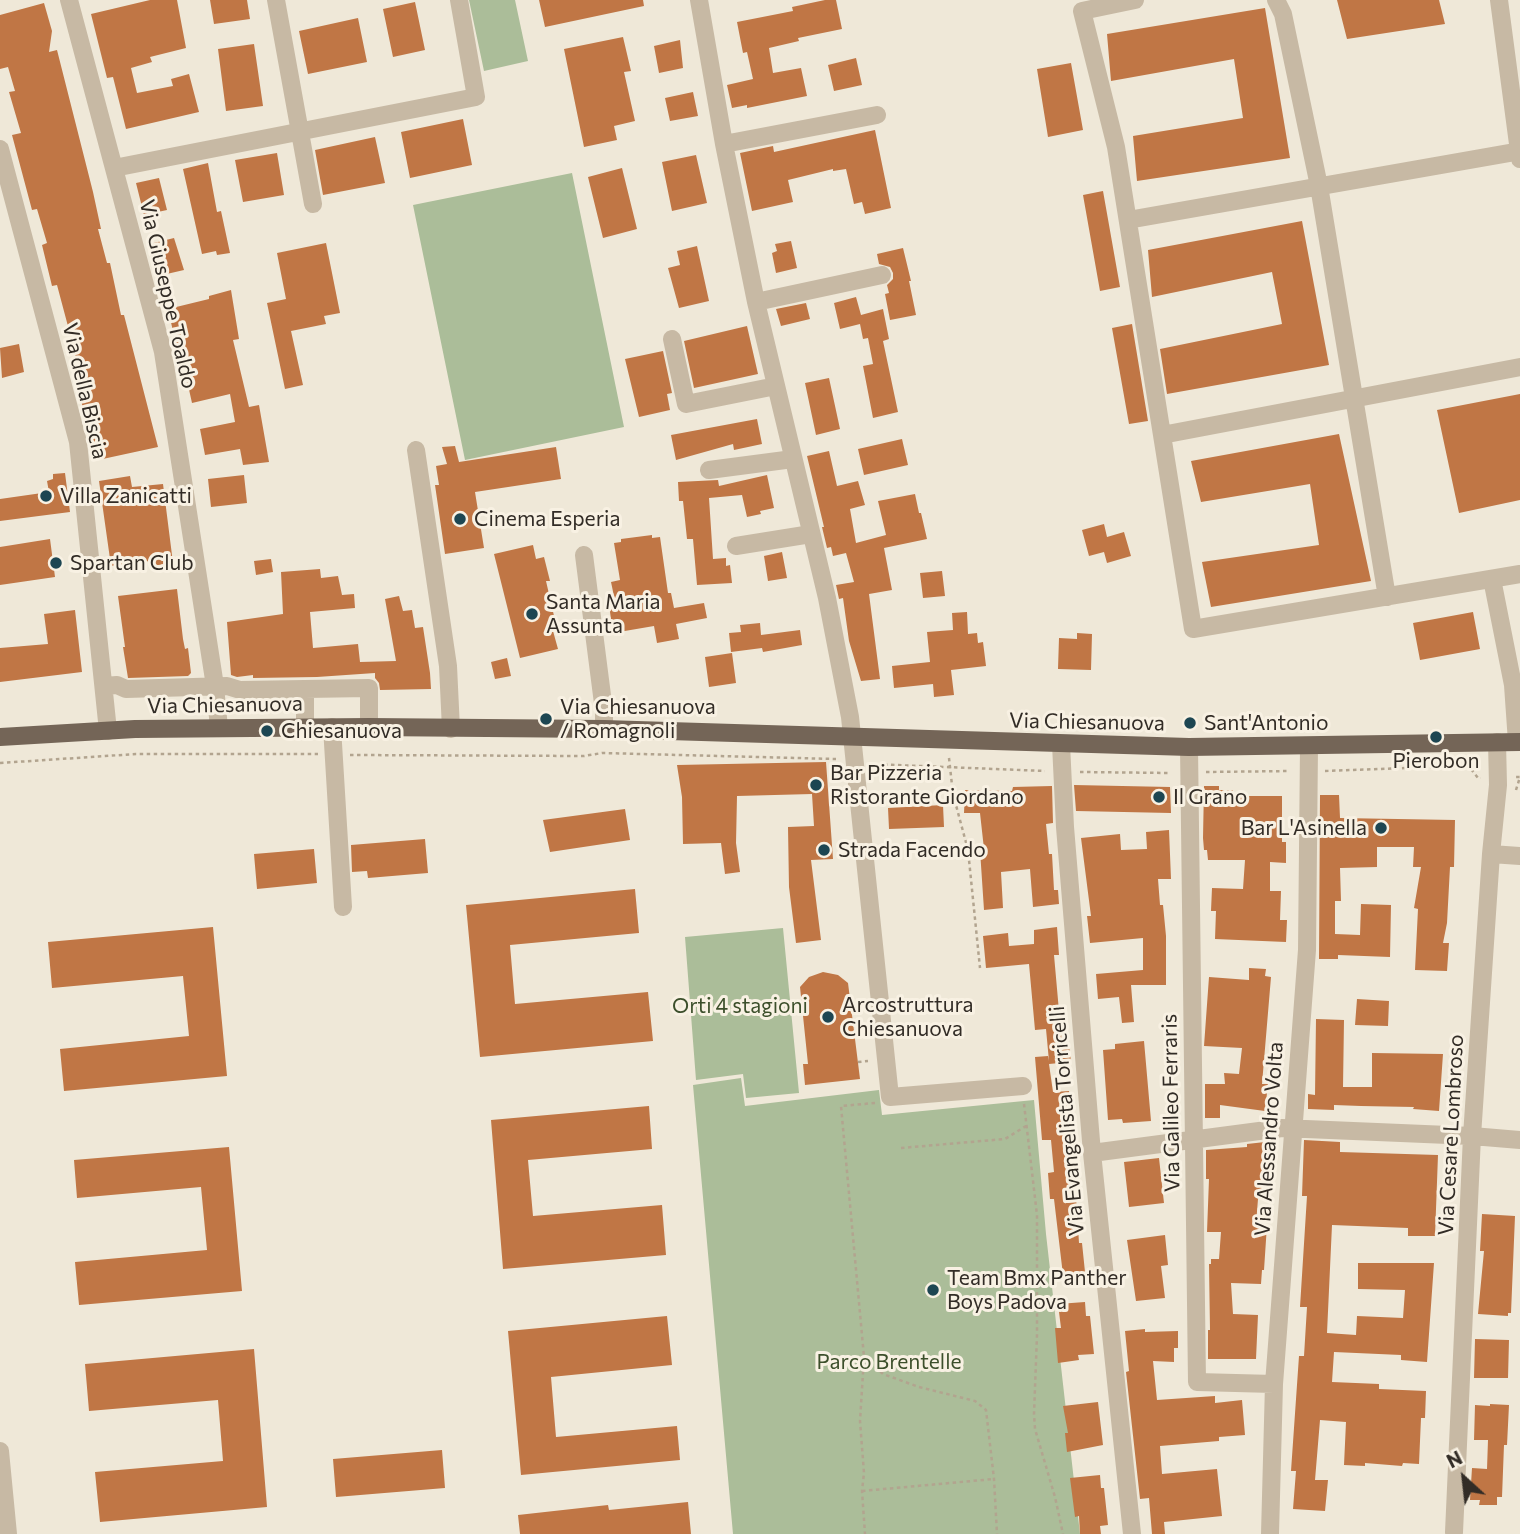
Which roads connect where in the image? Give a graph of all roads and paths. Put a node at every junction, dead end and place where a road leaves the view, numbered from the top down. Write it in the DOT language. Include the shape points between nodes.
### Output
graph roads {
  1 [pos="69,0"];
  2 [pos="276,0"];
  3 [pos="459,0"];
  4 [pos="699,0"];
  5 [pos="1135,0"];
  6 [pos="1276,0"];
  7 [pos="1499,0"];
  8 [pos="877,115"];
  9 [pos="300,131"];
  10 [pos="724,144"];
  11 [pos="0,149"];
  12 [pos="1520,154"];
  13 [pos="114,168"];
  14 [pos="1320,186"];
  15 [pos="313,204"];
  16 [pos="1128,220"];
  17 [pos="882,275"];
  18 [pos="756,302"];
  19 [pos="672,339"];
  20 [pos="1520,367"];
  21 [pos="776,386"];
  22 [pos="1354,398"];
  23 [pos="1162,435"];
  24 [pos="416,450"];
  25 [pos="793,459"];
  26 [pos="709,470"];
  27 [pos="811,534"];
  28 [pos="736,546"];
  29 [pos="584,555"];
  30 [pos="1520,574"];
  31 [pos="1492,579"];
  32 [pos="1387,597"];
  33 [pos="104,686"];
  34 [pos="215,687"];
  35 [pos="306,690"];
  36 [pos="305,727"];
  37 [pos="332,727"];
  38 [pos="369,727"];
  39 [pos="219,728"];
  40 [pos="452,729"];
  41 [pos="604,729"];
  42 [pos="108,731"];
  43 [pos="0,737"];
  44 [pos="853,737"];
  45 [pos="950,741"];
  46 [pos="1497,742"];
  47 [pos="1518,742"];
  48 [pos="1061,744"];
  49 [pos="1189,747"];
  50 [pos="1309,747"];
  51 [pos="309,754"];
  52 [pos="364,755"];
  53 [pos="841,759"];
  54 [pos="0,763"];
  55 [pos="866,763"];
  56 [pos="948,766"];
  57 [pos="1293,771"];
  58 [pos="1322,771"];
  59 [pos="1051,772"];
  60 [pos="1073,772"];
  61 [pos="1200,772"];
  62 [pos="1177,773"];
  63 [pos="1478,778"];
  64 [pos="1491,853"];
  65 [pos="1520,856"];
  66 [pos="343,907"];
  67 [pos="980,968"];
  68 [pos="874,1060"];
  69 [pos="858,1062"];
  70 [pos="1023,1086"];
  71 [pos="890,1097"];
  72 [pos="1026,1126"];
  73 [pos="1292,1129"];
  74 [pos="1472,1136"];
  75 [pos="1520,1140"];
  76 [pos="1194,1141"];
  77 [pos="901,1148"];
  78 [pos="1093,1153"];
  79 [pos="864,1357"];
  80 [pos="1274,1384"];
  81 [pos="0,1451"];
  82 [pos="994,1479"];
  83 [pos="862,1492"];
  84 [pos="1454,1532"];
  85 [pos="8,1534"];
  86 [pos="865,1534"];
  87 [pos="996,1534"];
  88 [pos="1063,1534"];
  89 [pos="1132,1534"];
  90 [pos="1270,1534"];
  1 -- 13 [label="street, Via Giuseppe Toaldo"];
  2 -- 9 [label="street"];
  3 -- 9 [label="street" via="476,97"];
  4 -- 10 [label="street"];
  5 -- 16 [label="street" via="1082,10 1116,146"];
  6 -- 14 [label="street" via="1283,13"];
  7 -- 12 [label="street"];
  8 -- 10 [label="street"];
  9 -- 13 [label="street"];
  9 -- 15 [label="street"];
  10 -- 18 [label="street"];
  11 -- 33 [label="street, Via della Biscia" via="78,442"];
  12 -- 14 [label="street"];
  13 -- 34 [label="street, Via Giuseppe Toaldo" via="163,352"];
  14 -- 16 [label="street"];
  14 -- 22 [label="street"];
  16 -- 23 [label="street"];
  17 -- 18 [label="street"];
  18 -- 21 [label="street"];
  19 -- 21 [label="street" via="686,404"];
  20 -- 22 [label="street"];
  21 -- 25 [label="street"];
  22 -- 23 [label="street"];
  22 -- 32 [label="street"];
  23 -- 32 [label="street" via="1193,629"];
  24 -- 40 [label="street" via="445,641"];
  25 -- 26 [label="street"];
  25 -- 27 [label="street"];
  27 -- 28 [label="street"];
  27 -- 44 [label="street"];
  29 -- 41 [label="street"];
  30 -- 31 [label="street"];
  31 -- 32 [label="street"];
  31 -- 47 [label="street, Via Chiesanuova" via="1513,685"];
  33 -- 34 [label="street"];
  33 -- 42 [label="street, Via della Biscia"];
  34 -- 35 [label="street"];
  34 -- 39 [label="street, Via Giuseppe Toaldo"];
  35 -- 36 [label="street"];
  35 -- 38 [label="street" via="369,688"];
  36 -- 37 [label="main road, Via Chiesanuova"];
  36 -- 39 [label="main road, Via Chiesanuova"];
  37 -- 38 [label="main road, Via Chiesanuova"];
  37 -- 66 [label="street"];
  38 -- 40 [label="main road, Via Chiesanuova"];
  39 -- 42 [label="main road, Via Chiesanuova"];
  40 -- 41 [label="main road, Via Chiesanuova"];
  41 -- 44 [label="main road, Via Chiesanuova"];
  42 -- 43 [label="main road, Via Chiesanuova"];
  44 -- 45 [label="main road, Via Chiesanuova"];
  44 -- 71 [label="street"];
  45 -- 48 [label="main road, Via Chiesanuova"];
  45 -- 56 [label="path"];
  46 -- 47 [label="main road, Via Chiesanuova"];
  46 -- 50 [label="main road, Via Chiesanuova"];
  46 -- 64 [label="street, Via Cesare Lombroso"];
  48 -- 49 [label="main road, Via Chiesanuova"];
  48 -- 78 [label="street, Via Evangelista Torricelli"];
  49 -- 50 [label="main road, Via Chiesanuova"];
  49 -- 76 [label="street, Via Galileo Ferraris"];
  50 -- 73 [label="street, Via Alessandro Volta" via="1307,950"];
  51 -- 54 [label="path" via="136,754"];
  52 -- 53 [label="path" via="602,753"];
  55 -- 56 [label="path"];
  56 -- 59 [label="path"];
  56 -- 67 [label="path" via="968,850"];
  57 -- 61 [label="path"];
  58 -- 63 [label="path" via="1464,766"];
  60 -- 62 [label="path"];
  64 -- 65 [label="street"];
  64 -- 74 [label="street, Via Cesare Lombroso"];
  68 -- 69 [label="path"];
  70 -- 71 [label="street"];
  70 -- 72 [label="path"];
  71 -- 79 [label="path" via="885,1102 841,1106"];
  72 -- 77 [label="path" via="1005,1139"];
  72 -- 88 [label="path" via="1038,1227 1035,1429"];
  73 -- 74 [label="street"];
  73 -- 76 [label="street"];
  73 -- 80 [label="street, Via Alessandro Volta"];
  74 -- 75 [label="street"];
  74 -- 84 [label="street, Via Cesare Lombroso"];
  76 -- 78 [label="street"];
  76 -- 80 [label="street, Via Galileo Ferraris" via="1197,1382"];
  78 -- 89 [label="street, Via Evangelista Torricelli"];
  79 -- 82 [label="path" via="883,1374 981,1404 988,1417"];
  79 -- 83 [label="path"];
  80 -- 90 [label="street, Via Alessandro Volta"];
  81 -- 85 [label="street"];
  82 -- 83 [label="path"];
  82 -- 87 [label="path"];
  83 -- 86 [label="path"];
}
